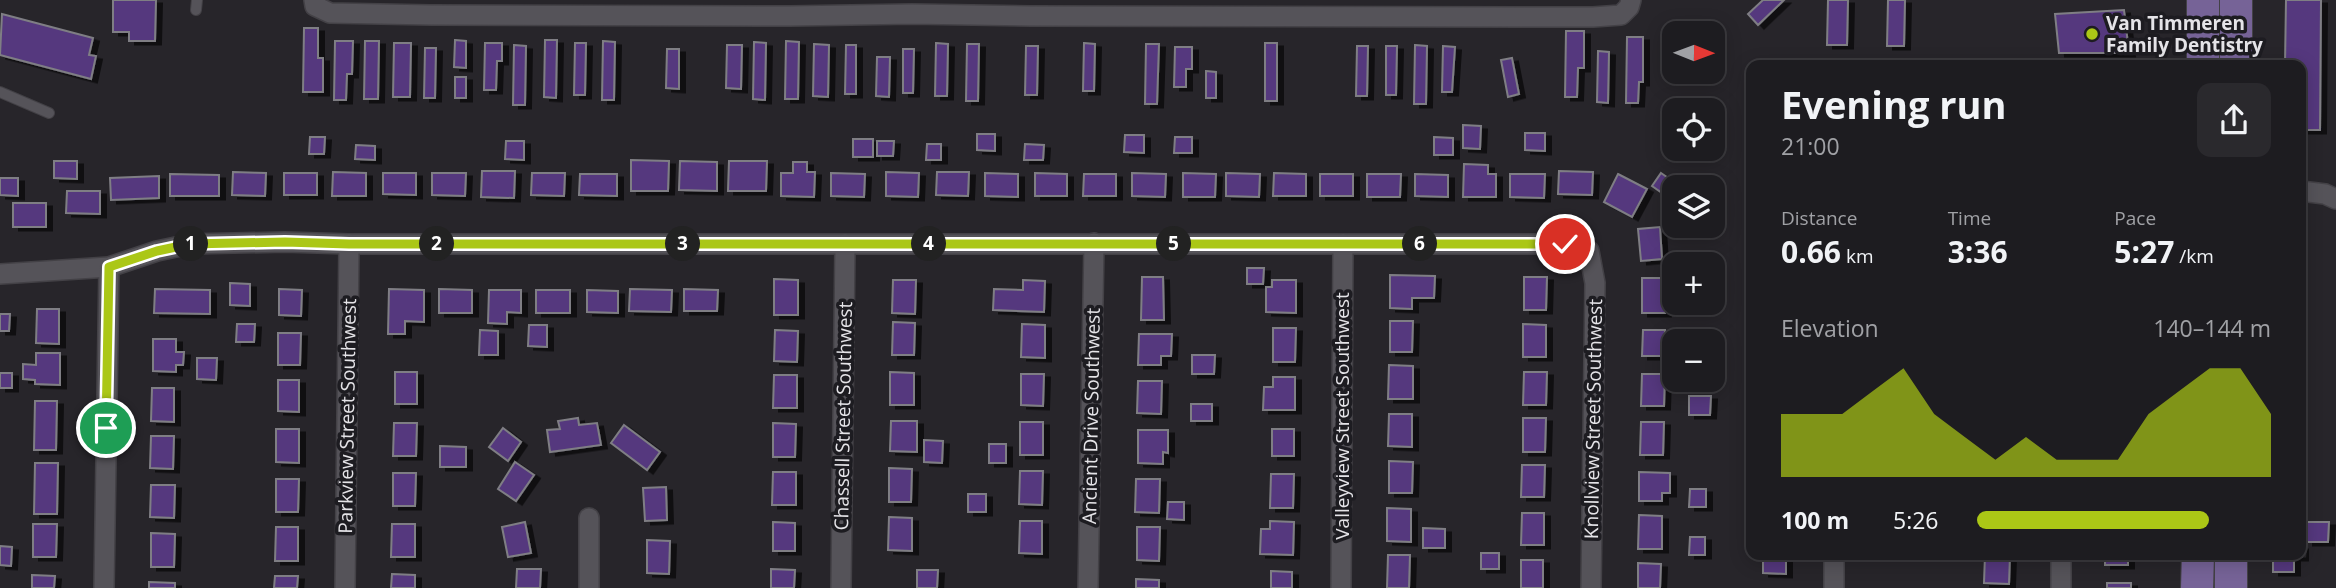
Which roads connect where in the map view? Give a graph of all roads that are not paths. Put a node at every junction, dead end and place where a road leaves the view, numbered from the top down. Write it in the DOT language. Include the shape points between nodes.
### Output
graph roads {
  1 [pos="2203,0"];
  2 [pos="2236,0"];
  3 [pos="315,3"];
  4 [pos="1628,6"];
  5 [pos="671,7"];
  6 [pos="912,7"];
  7 [pos="431,8"];
  8 [pos="790,8"];
  9 [pos="1032,8"];
  10 [pos="1271,8"];
  11 [pos="1390,8"];
  12 [pos="1512,8"];
  13 [pos="2203,60"];
  14 [pos="2236,60"];
  15 [pos="0,92"];
  16 [pos="49,113"];
  17 [pos="2306,192"];
  18 [pos="2336,199"];
  19 [pos="1094,243"];
  20 [pos="349,244"];
  21 [pos="845,244"];
  22 [pos="1343,244"];
  23 [pos="109,267"];
  24 [pos="0,274"];
  25 [pos="589,518"];
  26 [pos="1834,560"];
  27 [pos="2061,560"];
  28 [pos="2198,560"];
  29 [pos="2231,560"];
  30 [pos="104,588"];
  31 [pos="345,588"];
  32 [pos="589,588"];
  33 [pos="841,588"];
  34 [pos="1088,588"];
  35 [pos="1341,588"];
  36 [pos="1591,588"];
  37 [pos="1834,588"];
  38 [pos="2061,588"];
  39 [pos="2197,588"];
  40 [pos="2231,588"];
  1 -- 13 [label="main road"];
  2 -- 14 [label="main road"];
  3 -- 7 [label="street" via="330,13"];
  4 -- 12 [label="street" via="1620,15 1593,16"];
  5 -- 7 [label="street"];
  5 -- 8 [label="street"];
  6 -- 8 [label="street"];
  6 -- 9 [label="street"];
  9 -- 10 [label="street"];
  10 -- 11 [label="street"];
  11 -- 12 [label="street"];
  15 -- 16 [label="lane"];
  17 -- 18 [label="street"];
  19 -- 21 [label="street"];
  19 -- 22 [label="street"];
  19 -- 34 [label="street, Ancient Drive Southwest"];
  20 -- 21 [label="street"];
  20 -- 23 [label="street" via="190,244"];
  20 -- 31 [label="street, Parkview Street Southwest"];
  21 -- 33 [label="street, Chassell Street Southwest"];
  22 -- 35 [label="street, Valleyview Street Southwest"];
  22 -- 36 [label="street, Knollview Street Southwest" via="1565,244 1588,251 1595,283"];
  23 -- 24 [label="street"];
  23 -- 30 [label="street"];
  25 -- 32 [label="street"];
  26 -- 37 [label="street"];
  27 -- 38 [label="street"];
  28 -- 39 [label="main road"];
  29 -- 40 [label="main road"];
}
